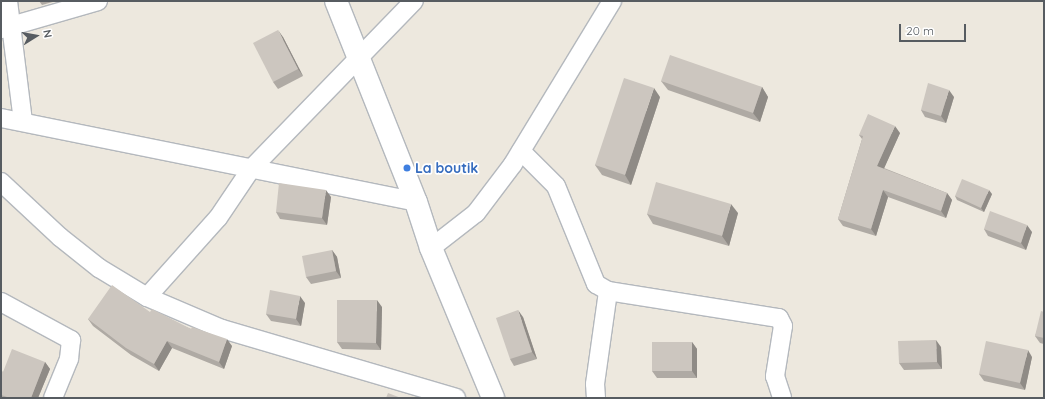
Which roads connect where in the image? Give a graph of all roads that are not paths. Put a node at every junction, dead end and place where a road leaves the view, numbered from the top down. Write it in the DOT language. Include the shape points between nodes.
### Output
graph roads {
  1 [pos="8,1"];
  2 [pos="98,1"];
  3 [pos="336,1"];
  4 [pos="414,1"];
  5 [pos="612,1"];
  6 [pos="6,27"];
  7 [pos="358,58"];
  8 [pos="1,118"];
  9 [pos="23,121"];
  10 [pos="522,151"];
  11 [pos="252,169"];
  12 [pos="1,182"];
  13 [pos="416,202"];
  14 [pos="431,248"];
  15 [pos="608,291"];
  16 [pos="147,297"];
  17 [pos="1,302"];
  18 [pos="448,397"];
  19 [pos="53,398"];
  20 [pos="493,398"];
  21 [pos="596,398"];
  22 [pos="782,398"];
  1 -- 6 [label="street"];
  2 -- 6 [label="street"];
  3 -- 7 [label="street"];
  4 -- 7 [label="street"];
  5 -- 10 [label="street"];
  6 -- 9 [label="street"];
  7 -- 11 [label="street"];
  7 -- 13 [label="street"];
  8 -- 9 [label="street"];
  9 -- 11 [label="street"];
  10 -- 14 [label="street" via="476,213"];
  10 -- 15 [label="street" via="556,186 596,284"];
  11 -- 13 [label="street"];
  11 -- 16 [label="street" via="218,218"];
  12 -- 16 [label="street" via="60,237 94,264"];
  13 -- 14 [label="street"];
  14 -- 20 [label="street"];
  15 -- 21 [label="street" via="595,384"];
  15 -- 22 [label="street" via="779,318 784,326 775,376"];
  16 -- 18 [label="street" via="222,329"];
  17 -- 19 [label="street" via="71,340 69,359"];
}
